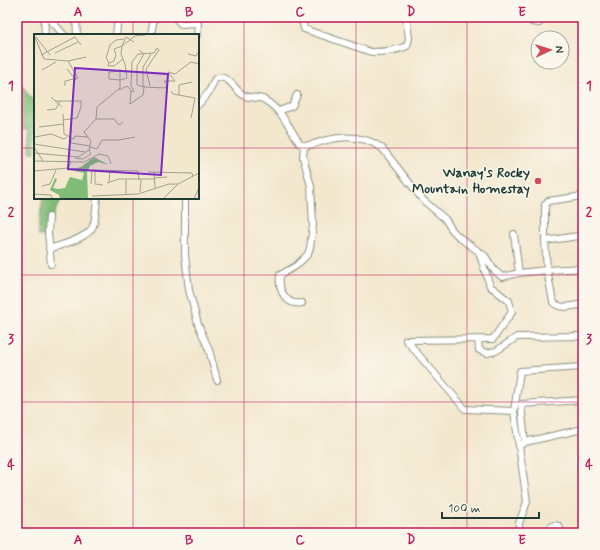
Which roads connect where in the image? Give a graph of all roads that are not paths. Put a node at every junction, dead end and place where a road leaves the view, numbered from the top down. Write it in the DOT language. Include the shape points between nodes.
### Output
graph roads {
  1 [pos="44,17"];
  2 [pos="48,17"];
  3 [pos="76,17"];
  4 [pos="118,17"];
  5 [pos="154,17"];
  6 [pos="178,17"];
  7 [pos="302,17"];
  8 [pos="406,17"];
  9 [pos="530,17"];
  10 [pos="547,17"];
  11 [pos="45,34"];
  12 [pos="63,34"];
  13 [pos="77,34"];
  14 [pos="116,34"];
  15 [pos="151,34"];
  16 [pos="197,34"];
  17 [pos="297,94"];
  18 [pos="199,104"];
  19 [pos="279,112"];
  20 [pos="304,146"];
  21 [pos="583,196"];
  22 [pos="97,199"];
  23 [pos="185,199"];
  24 [pos="48,217"];
  25 [pos="514,234"];
  26 [pos="578,236"];
  27 [pos="545,241"];
  28 [pos="49,250"];
  29 [pos="479,251"];
  30 [pos="51,264"];
  31 [pos="583,268"];
  32 [pos="547,270"];
  33 [pos="519,273"];
  34 [pos="302,303"];
  35 [pos="583,304"];
  36 [pos="583,336"];
  37 [pos="478,340"];
  38 [pos="583,367"];
  39 [pos="217,380"];
  40 [pos="583,400"];
  41 [pos="514,411"];
  42 [pos="583,429"];
  43 [pos="525,442"];
  44 [pos="519,450"];
  45 [pos="17,492"];
  46 [pos="17,505"];
  47 [pos="17,526"];
  48 [pos="519,533"];
  49 [pos="548,533"];
  50 [pos="561,533"];
  1 -- 11 [label="street"];
  2 -- 12 [label="street"];
  3 -- 13 [label="street"];
  4 -- 14 [label="street"];
  5 -- 15 [label="street"];
  6 -- 16 [label="street" via="177,20 181,24 198,24"];
  7 -- 8 [label="street" via="304,29 371,52 380,52 407,46 409,38"];
  9 -- 10 [label="street" via="532,22 539,23"];
  17 -- 19 [label="street" via="292,106"];
  18 -- 19 [label="street" via="209,92 215,79 221,77 228,79 244,96 262,99"];
  19 -- 20 [label="street" via="300,144"];
  20 -- 29 [label="street" via="343,138 360,138 375,143 382,148 423,200 445,219 460,238"];
  20 -- 34 [label="street" via="303,157 311,186 313,231 310,248 308,254 296,266 282,272 279,280 281,291 287,300"];
  21 -- 27 [label="street" via="547,202"];
  22 -- 28 [label="street" via="90,231"];
  23 -- 39 [label="street" via="185,255 190,290 198,324 209,350"];
  24 -- 28 [label="street"];
  25 -- 33 [label="street"];
  26 -- 27 [label="street"];
  27 -- 32 [label="street"];
  28 -- 30 [label="street"];
  29 -- 33 [label="street" via="502,277"];
  29 -- 37 [label="street" via="490,286 510,301 512,312 493,339"];
  31 -- 32 [label="street"];
  32 -- 33 [label="street"];
  32 -- 35 [label="street" via="553,302 556,305"];
  36 -- 37 [label="street" via="517,337 496,351 487,353 479,350"];
  37 -- 41 [label="street" via="406,340 465,409"];
  38 -- 41 [label="street" via="520,371"];
  40 -- 43 [label="street" via="521,404"];
  41 -- 44 [label="street"];
  42 -- 43 [label="street"];
  43 -- 44 [label="street"];
  44 -- 48 [label="street" via="527,502 519,523"];
  45 -- 46 [label="street"];
  46 -- 47 [label="street"];
  49 -- 50 [label="street" via="554,525 559,526"];
}
